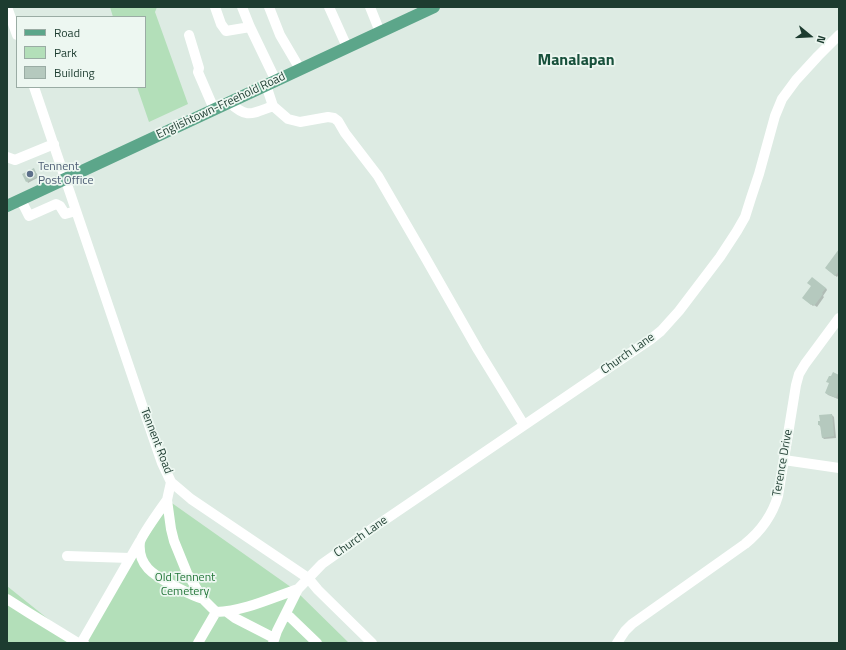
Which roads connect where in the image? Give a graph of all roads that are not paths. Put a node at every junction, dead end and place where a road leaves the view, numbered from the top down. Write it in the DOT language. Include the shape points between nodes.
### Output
graph roads {
  1 [pos="7,7"];
  2 [pos="214,7"];
  3 [pos="242,7"];
  4 [pos="269,7"];
  5 [pos="329,7"];
  6 [pos="370,7"];
  7 [pos="432,7"];
  8 [pos="250,27"];
  9 [pos="16,32"];
  10 [pos="380,32"];
  11 [pos="839,34"];
  12 [pos="189,35"];
  13 [pos="347,47"];
  14 [pos="300,69"];
  15 [pos="271,83"];
  16 [pos="34,88"];
  17 [pos="229,102"];
  18 [pos="273,106"];
  19 [pos="214,109"];
  20 [pos="54,144"];
  21 [pos="7,157"];
  22 [pos="65,179"];
  23 [pos="21,200"];
  24 [pos="7,206"];
  25 [pos="76,211"];
  26 [pos="839,318"];
  27 [pos="524,425"];
  28 [pos="784,460"];
  29 [pos="839,468"];
  30 [pos="171,482"];
  31 [pos="167,500"];
  32 [pos="140,541"];
  33 [pos="67,556"];
  34 [pos="130,558"];
  35 [pos="308,578"];
  36 [pos="298,589"];
  37 [pos="7,599"];
  38 [pos="203,599"];
  39 [pos="216,612"];
  40 [pos="227,612"];
  41 [pos="286,614"];
  42 [pos="274,641"];
  43 [pos="82,642"];
  44 [pos="198,643"];
  45 [pos="317,643"];
  46 [pos="372,643"];
  47 [pos="617,643"];
  1 -- 9 [label="street"];
  2 -- 8 [label="street" via="226,31"];
  3 -- 8 [label="street"];
  4 -- 14 [label="street" via="280,35"];
  5 -- 13 [label="street"];
  6 -- 10 [label="street"];
  7 -- 10 [label="main road, Englishtown-Freehold Road"];
  8 -- 15 [label="street"];
  10 -- 13 [label="main road, Englishtown-Freehold Road"];
  11 -- 27 [label="street, Church Lane" via="796,80 782,100 745,217 720,257 679,311 651,339"];
  12 -- 19 [label="street" via="198,72"];
  13 -- 14 [label="main road, Englishtown-Freehold Road"];
  14 -- 15 [label="main road, Englishtown-Freehold Road"];
  15 -- 17 [label="main road, Englishtown-Freehold Road"];
  15 -- 18 [label="street"];
  16 -- 20 [label="street, Tennent Road"];
  17 -- 18 [label="street" via="243,113 254,113"];
  17 -- 19 [label="main road, Englishtown-Freehold Road"];
  18 -- 27 [label="street" via="295,122 328,117 338,121 378,176"];
  19 -- 22 [label="main road, Englishtown-Freehold Road"];
  20 -- 21 [label="street" via="15,160"];
  20 -- 22 [label="street, Tennent Road"];
  22 -- 23 [label="main road, Englishtown-Freehold Road"];
  22 -- 25 [label="street, Tennent Road"];
  23 -- 24 [label="main road, Englishtown-Freehold Road"];
  23 -- 25 [label="street" via="29,216 56,204 65,214"];
  25 -- 30 [label="street, Tennent Road" via="162,463"];
  26 -- 28 [label="street, Terence Drive" via="799,374"];
  27 -- 35 [label="street, Church Lane" via="322,564"];
  28 -- 29 [label="street"];
  28 -- 47 [label="street, Terence Drive" via="775,506 757,534 632,624"];
  30 -- 31 [label="street"];
  30 -- 35 [label="street, Tennent Road"];
  31 -- 32 [label="street"];
  31 -- 38 [label="street" via="171,529 178,552"];
  32 -- 34 [label="street"];
  32 -- 38 [label="street" via="144,563 155,576"];
  33 -- 34 [label="street"];
  34 -- 43 [label="street"];
  35 -- 36 [label="street, Church Lane"];
  35 -- 46 [label="street, Tennent Road"];
  36 -- 40 [label="street"];
  36 -- 41 [label="street"];
  37 -- 43 [label="street"];
  38 -- 39 [label="street"];
  39 -- 40 [label="street"];
  39 -- 44 [label="street"];
  40 -- 42 [label="street"];
  41 -- 42 [label="street"];
  41 -- 45 [label="street"];
}
